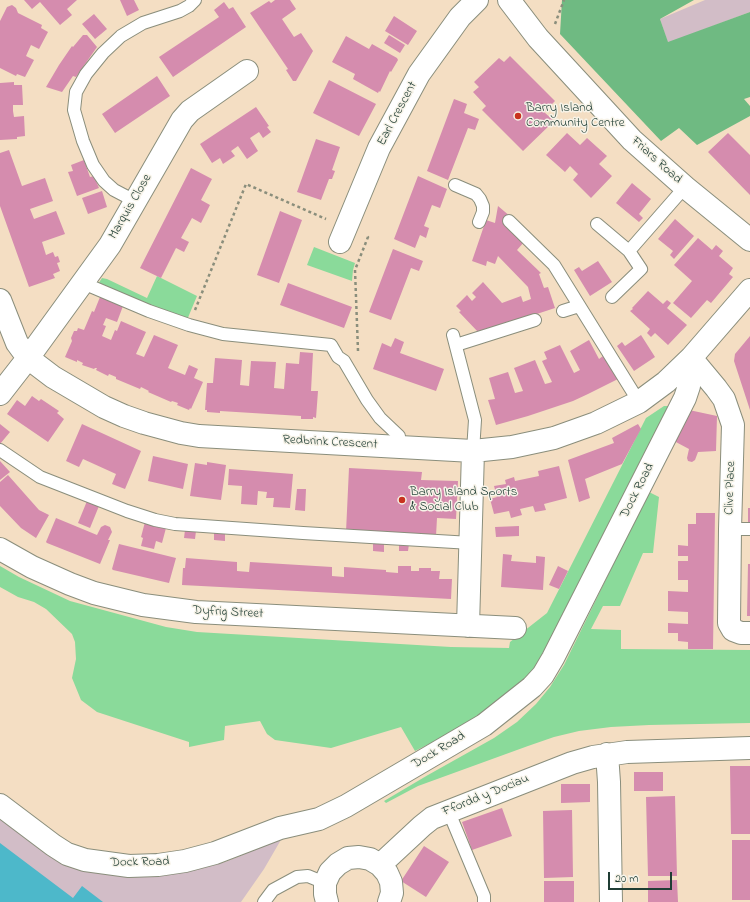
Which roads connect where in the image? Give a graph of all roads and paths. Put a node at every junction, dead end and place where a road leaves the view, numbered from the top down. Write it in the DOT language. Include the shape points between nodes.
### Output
graph roads {
  1 [pos="195,0"];
  2 [pos="477,0"];
  3 [pos="509,0"];
  4 [pos="248,71"];
  5 [pos="455,185"];
  6 [pos="685,187"];
  7 [pos="135,201"];
  8 [pos="509,221"];
  9 [pos="479,222"];
  10 [pos="597,224"];
  11 [pos="343,235"];
  12 [pos="750,240"];
  13 [pos="629,251"];
  14 [pos="83,283"];
  15 [pos="750,290"];
  16 [pos="612,297"];
  17 [pos="0,300"];
  18 [pos="579,306"];
  19 [pos="563,311"];
  20 [pos="535,320"];
  21 [pos="189,325"];
  22 [pos="28,358"];
  23 [pos="691,358"];
  24 [pos="351,374"];
  25 [pos="0,394"];
  26 [pos="639,402"];
  27 [pos="742,425"];
  28 [pos="399,446"];
  29 [pos="0,450"];
  30 [pos="473,450"];
  31 [pos="740,529"];
  32 [pos="471,543"];
  33 [pos="0,549"];
  34 [pos="468,626"];
  35 [pos="516,628"];
  36 [pos="742,632"];
  37 [pos="750,748"];
  38 [pos="607,754"];
  39 [pos="0,805"];
  40 [pos="448,810"];
  41 [pos="380,865"];
  42 [pos="326,892"];
  43 [pos="264,902"];
  44 [pos="390,902"];
  45 [pos="484,902"];
  46 [pos="611,902"];
  1 -- 7 [label="lane" via="180,11 143,23 121,36 86,74 76,92 74,110 93,165 114,190"];
  2 -- 11 [label="street, Earl Crescent" via="460,17 419,74 379,148"];
  3 -- 6 [label="street, Friars Road" via="538,38 622,130"];
  4 -- 7 [label="street, Marquis Close" via="190,111 182,120"];
  5 -- 9 [label="lane" via="476,194 480,199 483,212"];
  6 -- 12 [label="street, Friars Road"];
  6 -- 13 [label="lane"];
  7 -- 14 [label="street, Marquis Close" via="110,245"];
  8 -- 18 [label="lane" via="554,265"];
  10 -- 13 [label="lane"];
  11 -- 21 [label="path" via="246,184"];
  11 -- 24 [label="path" via="368,237 355,270 359,369"];
  13 -- 16 [label="lane" via="641,269"];
  14 -- 21 [label="lane"];
  14 -- 22 [label="street, Marquis Close"];
  15 -- 23 [label="street, Redbrink Crescent"];
  17 -- 22 [label="street, Redbrink Crescent" via="17,343"];
  18 -- 19 [label="lane"];
  18 -- 26 [label="lane"];
  20 -- 30 [label="lane" via="455,340 475,420"];
  21 -- 24 [label="lane" via="223,334 331,345"];
  22 -- 25 [label="street"];
  22 -- 28 [label="street, Redbrink Crescent" via="53,377 104,407 164,429 199,436"];
  23 -- 26 [label="street, Redbrink Crescent" via="666,382"];
  23 -- 27 [label="street, Clive Place"];
  23 -- 39 [label="street, Dock Road" via="689,386 680,410 553,658 532,687 484,725 346,806 319,819 280,828 215,853 185,861 129,866 84,860 67,854 53,845"];
  24 -- 28 [label="lane" via="380,418 399,436"];
  26 -- 30 [label="street, Redbrink Crescent" via="596,423 554,438 512,447"];
  27 -- 31 [label="street, Clive Place"];
  28 -- 30 [label="street, Redbrink Crescent"];
  29 -- 32 [label="lane" via="40,477 127,511 175,524"];
  30 -- 32 [label="street"];
  31 -- 36 [label="street, Clive Place" via="729,623"];
  32 -- 34 [label="street"];
  33 -- 34 [label="street, Dyfrig Street" via="70,584 143,605 196,612"];
  34 -- 35 [label="street, Dyfrig Street"];
  37 -- 38 [label="street, Ffordd y Dociau"];
  38 -- 40 [label="street, Ffordd y Dociau" via="572,763"];
  38 -- 46 [label="street"];
  40 -- 41 [label="street, Ffordd y Dociau" via="422,826"];
  40 -- 45 [label="lane" via="484,896"];
  41 -- 42 [label="street" via="370,859 348,858 330,872"];
  41 -- 44 [label="street" via="391,882"];
  42 -- 43 [label="lane" via="308,876 297,877 273,890"];
}
